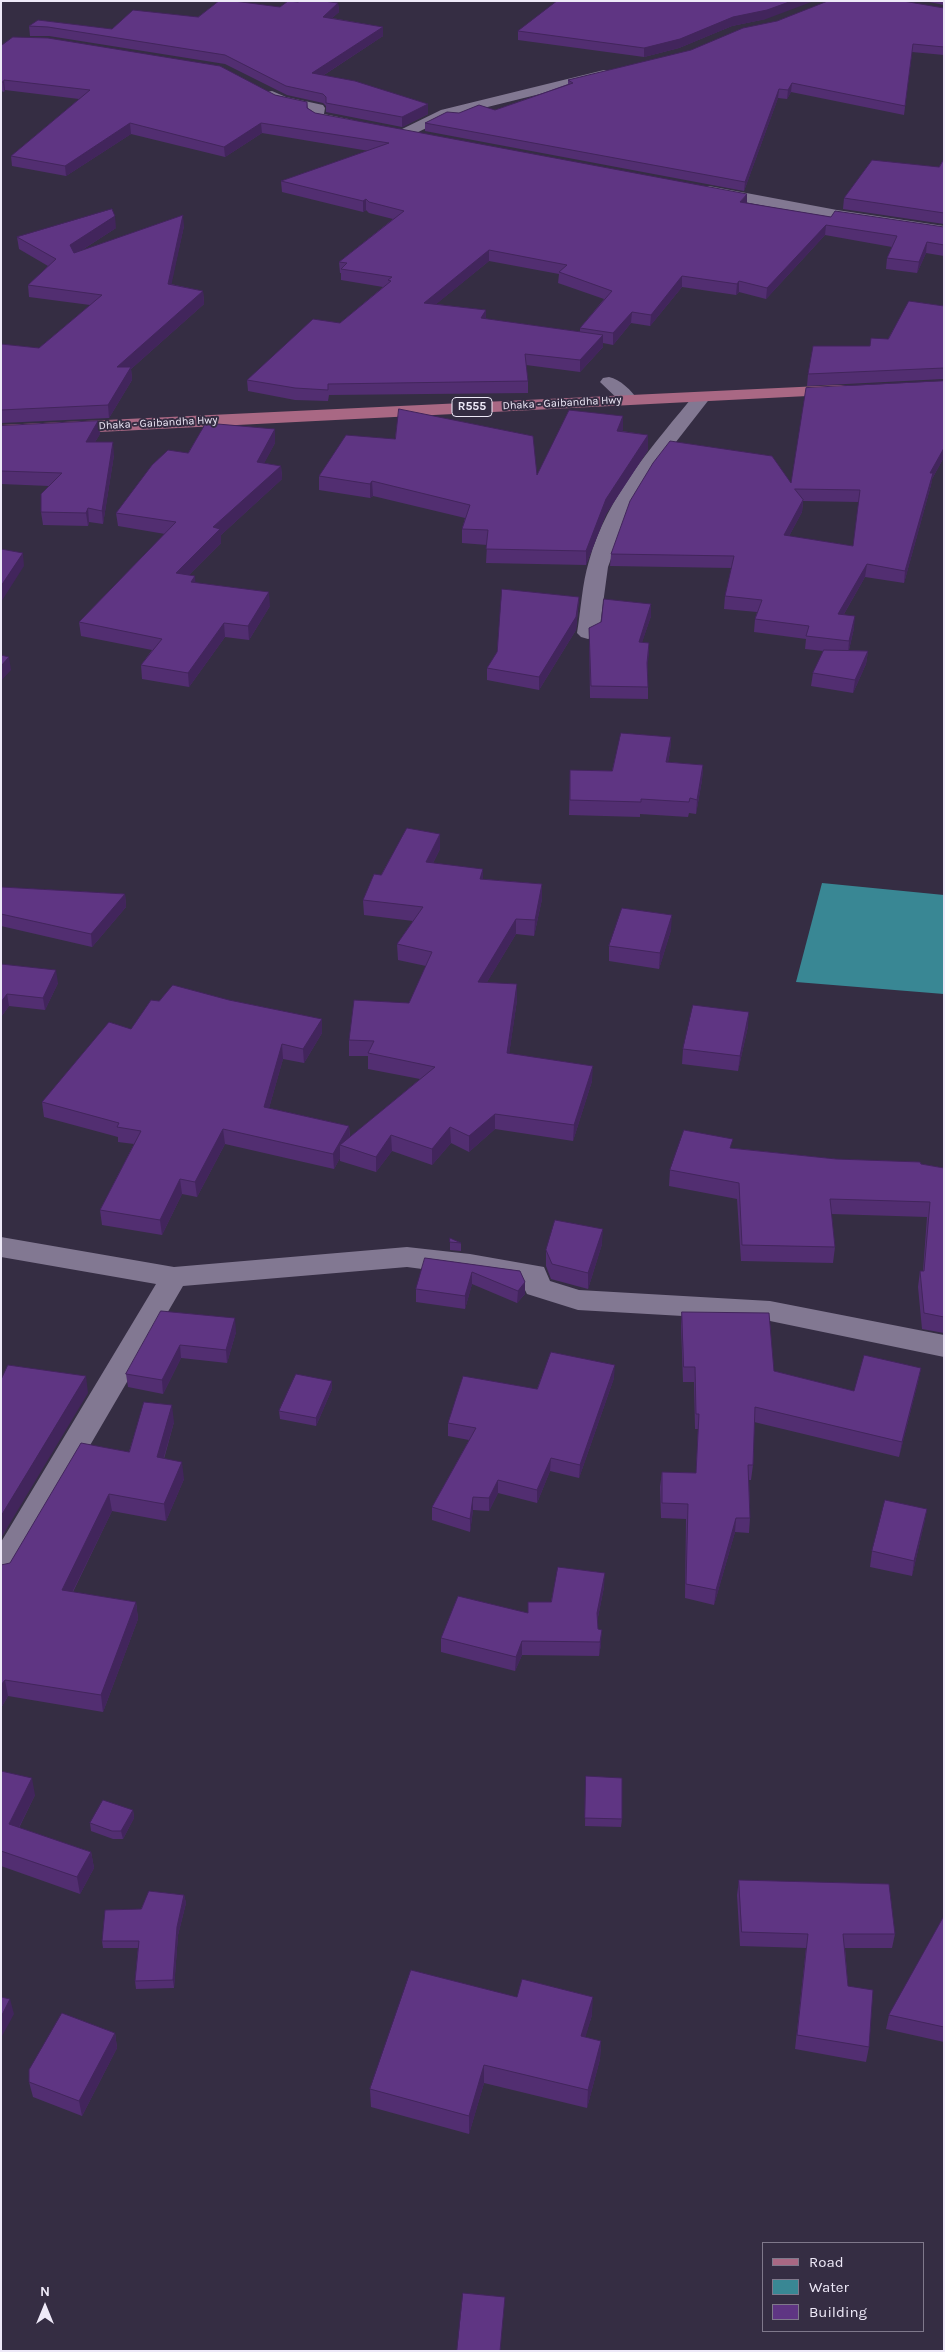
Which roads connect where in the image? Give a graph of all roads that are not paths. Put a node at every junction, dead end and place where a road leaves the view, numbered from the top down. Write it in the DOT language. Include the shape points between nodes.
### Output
graph roads {
  1 [pos="618,70"];
  2 [pos="257,87"];
  3 [pos="367,128"];
  4 [pos="386,130"];
  5 [pos="405,132"];
  6 [pos="432,138"];
  7 [pos="690,188"];
  8 [pos="944,231"];
  9 [pos="609,382"];
  10 [pos="857,390"];
  11 [pos="702,397"];
  12 [pos="629,400"];
  13 [pos="1,431"];
  14 [pos="588,634"];
  15 [pos="1,1247"];
  16 [pos="174,1277"];
  17 [pos="944,1346"];
  18 [pos="1,1570"];
  1 -- 5 [label="street" via="446,113"];
  2 -- 3 [label="street" via="281,100 318,108 316,117"];
  4 -- 5 [label="street"];
  5 -- 6 [label="street"];
  7 -- 8 [label="street"];
  9 -- 12 [label="street"];
  10 -- 11 [label="main road, Dhaka - Gaibandha Hwy / R555"];
  11 -- 12 [label="main road, Dhaka - Gaibandha Hwy / R555"];
  11 -- 14 [label="street" via="646,465 620,506 600,559"];
  12 -- 13 [label="main road, Dhaka - Gaibandha Hwy / R555"];
  15 -- 16 [label="street"];
  16 -- 17 [label="street" via="407,1257 534,1274 537,1288 578,1300 770,1311"];
  16 -- 18 [label="street"];
}
